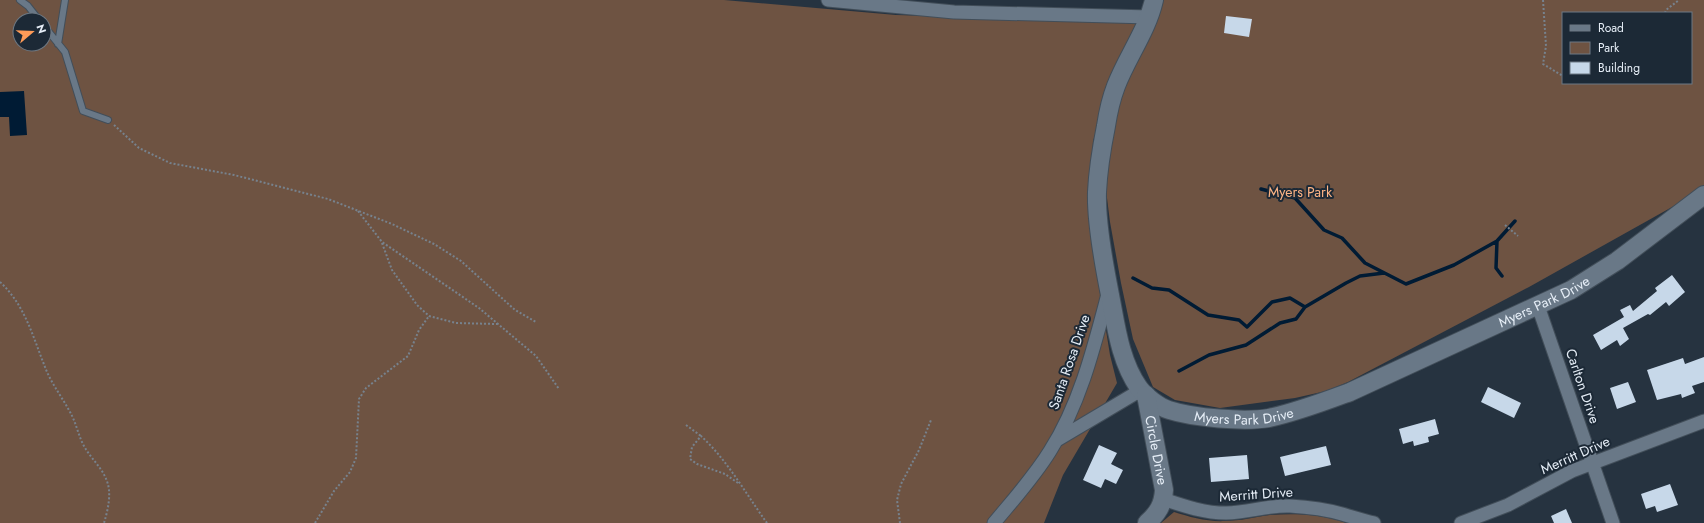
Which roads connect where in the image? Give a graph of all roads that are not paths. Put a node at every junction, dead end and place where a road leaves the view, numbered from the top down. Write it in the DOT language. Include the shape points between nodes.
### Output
graph roads {
  1 [pos="20,0"];
  2 [pos="65,0"];
  3 [pos="828,0"];
  4 [pos="924,5"];
  5 [pos="1152,9"];
  6 [pos="33,12"];
  7 [pos="52,36"];
  8 [pos="58,44"];
  9 [pos="108,120"];
  10 [pos="1704,195"];
  11 [pos="1109,290"];
  12 [pos="1538,306"];
  13 [pos="1143,392"];
  14 [pos="1704,421"];
  15 [pos="1055,441"];
  16 [pos="1592,463"];
  17 [pos="1163,500"];
  18 [pos="994,523"];
  19 [pos="1147,523"];
  20 [pos="1374,523"];
  21 [pos="1461,523"];
  22 [pos="1613,523"];
  1 -- 6 [label="lane"];
  2 -- 8 [label="lane"];
  3 -- 4 [label="street"];
  4 -- 5 [label="street" via="954,12"];
  5 -- 11 [label="street, Myers Park Drive" via="1116,86 1106,126 1097,192"];
  7 -- 8 [label="lane"];
  8 -- 9 [label="lane" via="65,52 83,111"];
  10 -- 12 [label="street, Myers Park Drive" via="1617,261 1571,290"];
  11 -- 13 [label="street, Myers Park Drive" via="1128,367"];
  11 -- 15 [label="street, Santa Rosa Drive" via="1086,371"];
  12 -- 13 [label="street, Myers Park Drive" via="1350,392 1314,406 1268,418 1250,420 1187,415 1167,410"];
  12 -- 16 [label="street, Carlton Drive"];
  13 -- 15 [label="street, Santa Rosa Drive"];
  13 -- 17 [label="street, Circle Drive" via="1158,454 1164,490"];
  14 -- 16 [label="street, Merritt Drive"];
  15 -- 18 [label="street, Santa Rosa Drive" via="1027,483"];
  16 -- 21 [label="street, Merritt Drive" via="1508,505"];
  16 -- 22 [label="street, Carlton Drive"];
  17 -- 19 [label="street, Circle Drive" via="1160,509"];
  17 -- 20 [label="street, Merritt Drive" via="1195,509 1228,513 1290,506 1340,513"];
}
